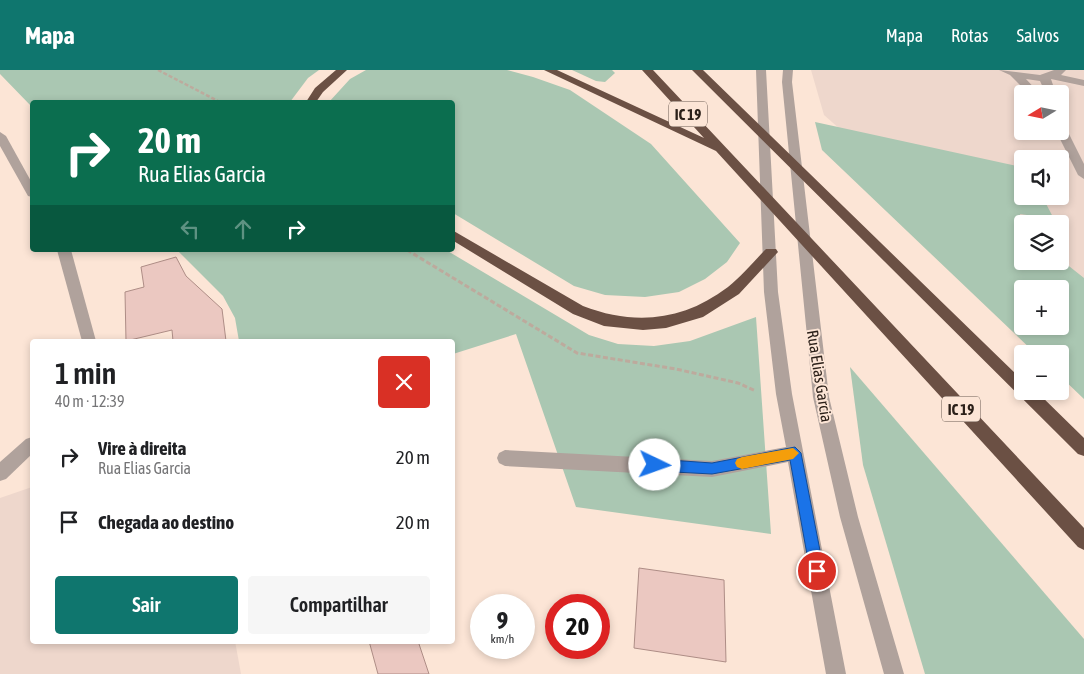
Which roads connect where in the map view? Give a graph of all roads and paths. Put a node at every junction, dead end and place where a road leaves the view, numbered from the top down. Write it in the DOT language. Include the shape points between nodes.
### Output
graph roads {
  1 [pos="158,70"];
  2 [pos="342,70"];
  3 [pos="549,70"];
  4 [pos="647,70"];
  5 [pos="697,70"];
  6 [pos="761,70"];
  7 [pos="788,70"];
  8 [pos="1061,70"];
  9 [pos="1008,72"];
  10 [pos="1047,77"];
  11 [pos="1084,84"];
  12 [pos="1024,85"];
  13 [pos="1049,85"];
  14 [pos="216,100"];
  15 [pos="312,100"];
  16 [pos="0,136"];
  17 [pos="1066,140"];
  18 [pos="726,155"];
  19 [pos="1084,175"];
  20 [pos="30,189"];
  21 [pos="455,236"];
  22 [pos="65,252"];
  23 [pos="771,252"];
  24 [pos="88,339"];
  25 [pos="1014,380"];
  26 [pos="1034,400"];
  27 [pos="30,446"];
  28 [pos="1084,449"];
  29 [pos="795,453"];
  30 [pos="505,458"];
  31 [pos="0,473"];
  32 [pos="1084,541"];
  33 [pos="836,674"];
  34 [pos="894,674"];
  1 -- 14 [label="path"];
  2 -- 15 [label="highway"];
  3 -- 18 [label="highway"];
  4 -- 18 [label="highway, IC 19"];
  5 -- 25 [label="highway, IC 19"];
  6 -- 23 [label="street"];
  7 -- 34 [label="street, Rua Elias Garcia" via="821,397 849,517"];
  8 -- 10 [label="street"];
  9 -- 10 [label="street"];
  9 -- 12 [label="street"];
  10 -- 11 [label="street"];
  10 -- 13 [label="street"];
  16 -- 20 [label="street"];
  17 -- 19 [label="street"];
  18 -- 32 [label="highway, IC 19"];
  21 -- 23 [label="highway" via="578,310 604,320 643,324 666,322 698,313 734,290"];
  22 -- 24 [label="street"];
  23 -- 29 [label="street" via="771,292"];
  26 -- 28 [label="highway, IC 19"];
  27 -- 31 [label="street"];
  29 -- 30 [label="street" via="712,469"];
  29 -- 33 [label="street"];
}
